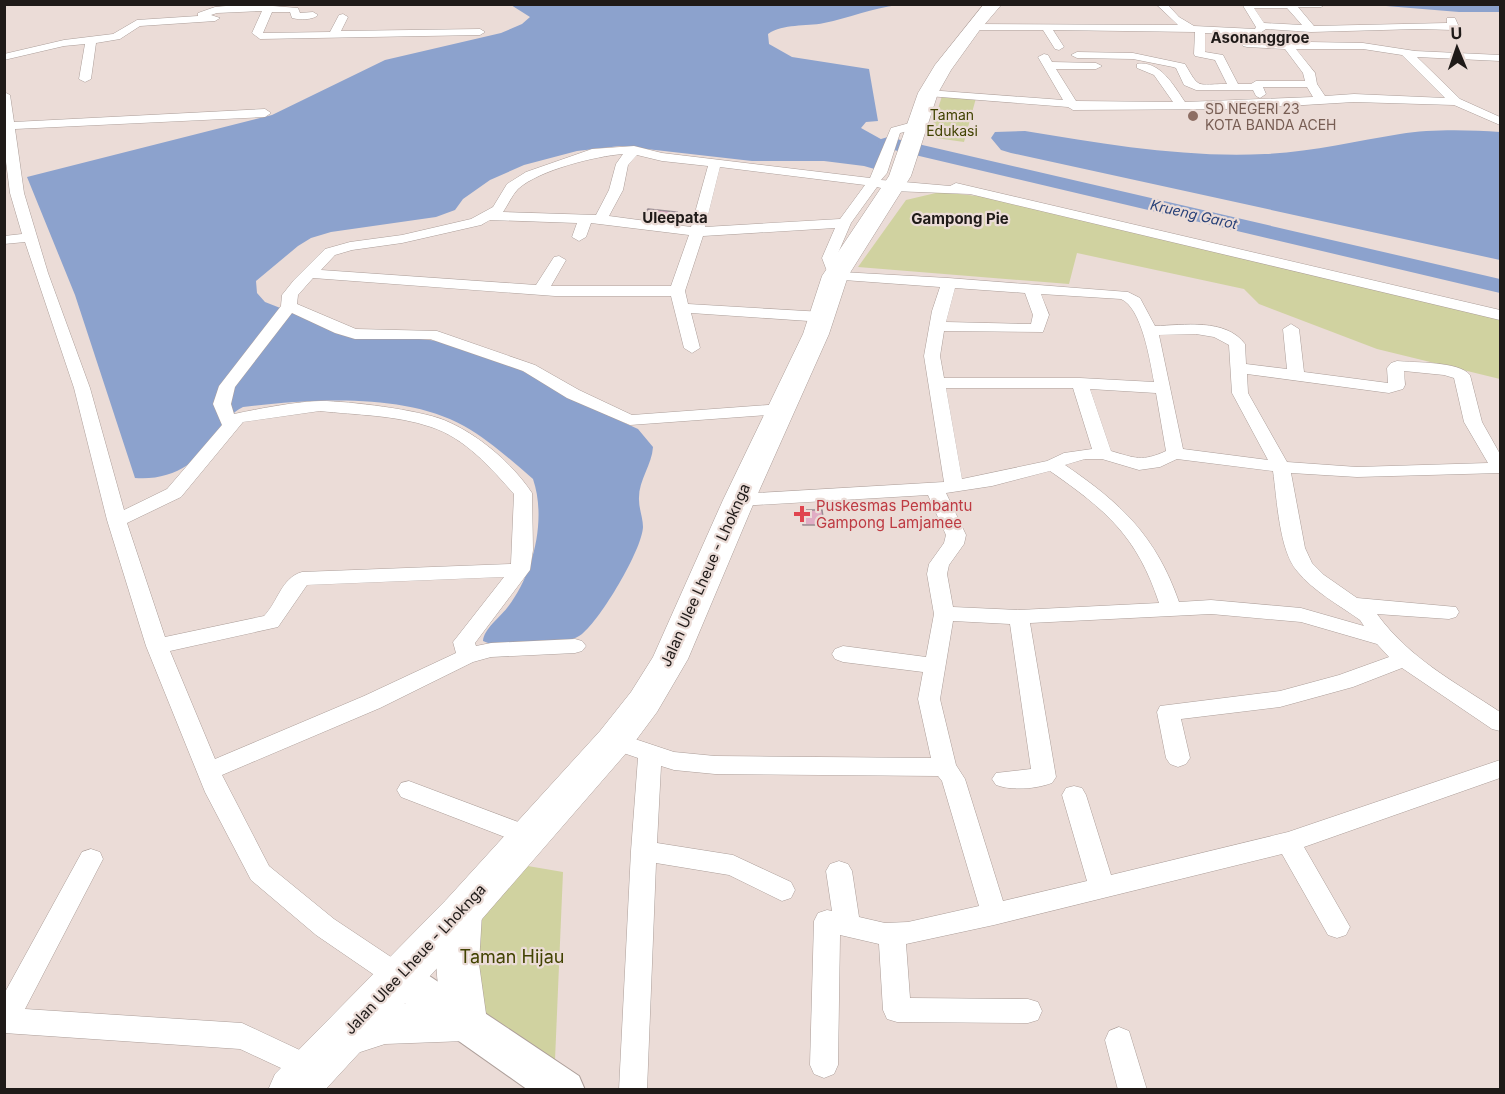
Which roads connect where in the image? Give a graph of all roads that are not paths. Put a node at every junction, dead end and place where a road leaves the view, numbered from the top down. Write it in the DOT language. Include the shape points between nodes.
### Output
graph roads {
  1 [pos="994,4"];
  2 [pos="1161,4"];
  3 [pos="1290,4"];
  4 [pos="1321,4"];
  5 [pos="1246,5"];
  6 [pos="253,6"];
  7 [pos="268,9"];
  8 [pos="206,13"];
  9 [pos="313,15"];
  10 [pos="343,17"];
  11 [pos="1261,26"];
  12 [pos="973,27"];
  13 [pos="1046,27"];
  14 [pos="1195,28"];
  15 [pos="1311,29"];
  16 [pos="1236,31"];
  17 [pos="480,32"];
  18 [pos="190,33"];
  19 [pos="333,36"];
  20 [pos="91,40"];
  21 [pos="1038,42"];
  22 [pos="1288,46"];
  23 [pos="1410,50"];
  24 [pos="1077,55"];
  25 [pos="1100,55"];
  26 [pos="1479,56"];
  27 [pos="4,57"];
  28 [pos="1500,58"];
  29 [pos="1142,63"];
  30 [pos="1105,67"];
  31 [pos="85,79"];
  32 [pos="1311,84"];
  33 [pos="1234,87"];
  34 [pos="1256,87"];
  35 [pos="928,93"];
  36 [pos="4,95"];
  37 [pos="1321,100"];
  38 [pos="1456,102"];
  39 [pos="1267,103"];
  40 [pos="1181,104"];
  41 [pos="1073,106"];
  42 [pos="265,112"];
  43 [pos="1500,121"];
  44 [pos="10,126"];
  45 [pos="634,150"];
  46 [pos="715,162"];
  47 [pos="889,178"];
  48 [pos="11,194"];
  49 [pos="21,207"];
  50 [pos="4,211"];
  51 [pos="489,216"];
  52 [pos="585,219"];
  53 [pos="601,219"];
  54 [pos="844,223"];
  55 [pos="697,232"];
  56 [pos="30,237"];
  57 [pos="579,237"];
  58 [pos="4,240"];
  59 [pos="559,260"];
  60 [pos="420,266"];
  61 [pos="308,273"];
  62 [pos="836,276"];
  63 [pos="408,282"];
  64 [pos="948,282"];
  65 [pos="1031,289"];
  66 [pos="541,290"];
  67 [pos="677,291"];
  68 [pos="289,307"];
  69 [pos="682,308"];
  70 [pos="1500,315"];
  71 [pos="823,317"];
  72 [pos="937,326"];
  73 [pos="1291,329"];
  74 [pos="1150,331"];
  75 [pos="692,348"];
  76 [pos="1239,368"];
  77 [pos="1296,374"];
  78 [pos="938,383"];
  79 [pos="1080,383"];
  80 [pos="1162,388"];
  81 [pos="781,409"];
  82 [pos="229,423"];
  83 [pos="1175,453"];
  84 [pos="1103,454"];
  85 [pos="1053,465"];
  86 [pos="1281,467"];
  87 [pos="1500,468"];
  88 [pos="945,487"];
  89 [pos="739,500"];
  90 [pos="117,520"];
  91 [pos="520,570"];
  92 [pos="1353,605"];
  93 [pos="1171,609"];
  94 [pos="1449,612"];
  95 [pos="944,614"];
  96 [pos="1018,617"];
  97 [pos="1384,639"];
  98 [pos="157,646"];
  99 [pos="575,646"];
  100 [pos="843,654"];
  101 [pos="467,656"];
  102 [pos="1404,659"];
  103 [pos="935,666"];
  104 [pos="1500,723"];
  105 [pos="614,741"];
  106 [pos="650,753"];
  107 [pos="1178,758"];
  108 [pos="945,767"];
  109 [pos="1500,769"];
  110 [pos="208,771"];
  111 [pos="1004,779"];
  112 [pos="409,790"];
  113 [pos="1074,795"];
  114 [pos="528,836"];
  115 [pos="1288,843"];
  116 [pos="643,851"];
  117 [pos="91,859"];
  118 [pos="839,871"];
  119 [pos="1102,888"];
  120 [pos="782,890"];
  121 [pos="461,913"];
  122 [pos="994,914"];
  123 [pos="848,925"];
  124 [pos="1337,927"];
  125 [pos="892,934"];
  126 [pos="399,977"];
  127 [pos="1028,1011"];
  128 [pos="5,1020"];
  129 [pos="465,1021"];
  130 [pos="341,1037"];
  131 [pos="1119,1040"];
  132 [pos="824,1065"];
  133 [pos="302,1079"];
  134 [pos="564,1089"];
  135 [pos="633,1089"];
  136 [pos="1133,1089"];
  1 -- 12 [label="highway, Jalan Ulee Lheue - Lhoknga"];
  2 -- 14 [label="street" via="1175,19"];
  3 -- 4 [label="street"];
  3 -- 5 [label="street"];
  3 -- 15 [label="street"];
  5 -- 11 [label="street"];
  6 -- 7 [label="street"];
  6 -- 8 [label="street"];
  7 -- 9 [label="street" via="294,10 296,16"];
  7 -- 19 [label="street" via="257,33 260,36"];
  8 -- 18 [label="street"];
  8 -- 20 [label="street" via="137,23 116,37"];
  10 -- 19 [label="street"];
  11 -- 15 [label="street"];
  11 -- 16 [label="street" via="1262,30 1257,32"];
  12 -- 13 [label="street"];
  12 -- 35 [label="highway, Jalan Ulee Lheue - Lhoknga"];
  13 -- 14 [label="street"];
  13 -- 21 [label="street" via="1057,45"];
  14 -- 16 [label="street"];
  14 -- 33 [label="street" via="1199,54 1219,57"];
  15 -- 26 [label="street" via="1419,24 1457,31"];
  16 -- 22 [label="street" via="1247,44"];
  17 -- 19 [label="street"];
  20 -- 27 [label="street"];
  20 -- 31 [label="street"];
  22 -- 23 [label="street"];
  22 -- 32 [label="street" via="1309,73"];
  23 -- 26 [label="street"];
  23 -- 38 [label="street"];
  24 -- 25 [label="street"];
  25 -- 29 [label="street" via="1133,56"];
  25 -- 30 [label="street"];
  26 -- 28 [label="street"];
  29 -- 30 [label="street"];
  29 -- 33 [label="street" via="1181,66 1191,85"];
  29 -- 40 [label="street" via="1158,73"];
  30 -- 41 [label="street" via="1046,60"];
  32 -- 34 [label="street" via="1258,83"];
  32 -- 37 [label="street"];
  33 -- 34 [label="street"];
  34 -- 39 [label="street"];
  35 -- 41 [label="street"];
  35 -- 47 [label="highway, Jalan Ulee Lheue - Lhoknga"];
  36 -- 44 [label="street"];
  37 -- 38 [label="street"];
  37 -- 39 [label="street"];
  38 -- 43 [label="street"];
  39 -- 40 [label="street"];
  40 -- 41 [label="street"];
  42 -- 44 [label="street"];
  44 -- 48 [label="street"];
  45 -- 46 [label="street"];
  45 -- 51 [label="street" via="596,152 531,175 512,187 498,210"];
  45 -- 53 [label="street" via="622,164 616,190"];
  46 -- 47 [label="street"];
  46 -- 55 [label="street"];
  47 -- 54 [label="street"];
  47 -- 62 [label="highway, Jalan Ulee Lheue - Lhoknga"];
  47 -- 70 [label="street" via="1051,209"];
  48 -- 49 [label="street"];
  49 -- 50 [label="street"];
  49 -- 56 [label="street"];
  51 -- 52 [label="street"];
  51 -- 61 [label="street" via="402,239 332,251"];
  52 -- 53 [label="street"];
  52 -- 57 [label="street"];
  53 -- 55 [label="street"];
  54 -- 55 [label="street"];
  54 -- 62 [label="street" via="829,258"];
  55 -- 67 [label="street"];
  56 -- 58 [label="street"];
  56 -- 90 [label="street" via="82,388"];
  59 -- 66 [label="street"];
  60 -- 63 [label="street"];
  61 -- 63 [label="street"];
  61 -- 68 [label="street" via="290,295"];
  62 -- 64 [label="street"];
  62 -- 71 [label="highway, Jalan Ulee Lheue - Lhoknga"];
  63 -- 66 [label="street"];
  64 -- 65 [label="street"];
  64 -- 72 [label="street"];
  65 -- 72 [label="street" via="1041,315 1037,329"];
  65 -- 74 [label="street" via="1123,295 1137,302"];
  66 -- 67 [label="street"];
  67 -- 69 [label="street"];
  68 -- 81 [label="street" via="355,334 431,334 530,368 630,420"];
  68 -- 82 [label="street" via="227,386 222,404"];
  69 -- 71 [label="street"];
  69 -- 75 [label="street"];
  71 -- 81 [label="highway, Jalan Ulee Lheue - Lhoknga"];
  72 -- 78 [label="street" via="932,356"];
  73 -- 77 [label="street"];
  74 -- 76 [label="street" via="1226,335 1237,344"];
  74 -- 80 [label="street"];
  76 -- 77 [label="street"];
  76 -- 86 [label="street" via="1240,393"];
  77 -- 87 [label="street" via="1389,388 1397,385 1397,366 1462,375 1473,422"];
  78 -- 79 [label="street"];
  78 -- 88 [label="street"];
  79 -- 80 [label="street"];
  79 -- 84 [label="street"];
  80 -- 83 [label="street"];
  81 -- 89 [label="highway, Jalan Ulee Lheue - Lhoknga"];
  82 -- 90 [label="street" via="174,493"];
  82 -- 91 [label="street" via="246,415 320,406 437,423 462,436 494,461 523,493"];
  83 -- 84 [label="street" via="1147,465"];
  83 -- 86 [label="street"];
  84 -- 85 [label="street" via="1073,455"];
  85 -- 88 [label="street"];
  85 -- 93 [label="street" via="1096,495 1135,534 1150,555"];
  86 -- 87 [label="street" via="1357,472"];
  86 -- 92 [label="street" via="1295,548 1304,566"];
  88 -- 89 [label="street"];
  88 -- 95 [label="street" via="956,535 937,574"];
  89 -- 105 [label="highway, Jalan Ulee Lheue - Lhoknga" via="670,659"];
  90 -- 98 [label="street"];
  91 -- 98 [label="street" via="302,579 271,622"];
  91 -- 101 [label="street" via="464,642"];
  92 -- 94 [label="street"];
  92 -- 97 [label="street" via="1367,615"];
  93 -- 96 [label="street"];
  93 -- 97 [label="street" via="1211,607 1301,615"];
  95 -- 96 [label="street"];
  95 -- 103 [label="street"];
  96 -- 111 [label="street" via="1044,777"];
  97 -- 102 [label="street"];
  98 -- 110 [label="street"];
  99 -- 101 [label="street" via="491,650"];
  100 -- 103 [label="street"];
  101 -- 110 [label="street" via="419,682"];
  102 -- 104 [label="street"];
  102 -- 107 [label="street" via="1280,699 1168,712"];
  103 -- 108 [label="street" via="929,699"];
  105 -- 106 [label="street"];
  105 -- 114 [label="highway, Jalan Ulee Lheue - Lhoknga"];
  106 -- 108 [label="street" via="674,761 715,765"];
  106 -- 116 [label="street"];
  108 -- 122 [label="street" via="953,779"];
  109 -- 115 [label="street"];
  110 -- 126 [label="street" via="260,873 325,927"];
  112 -- 114 [label="street"];
  113 -- 119 [label="street"];
  114 -- 121 [label="highway, Jalan Ulee Lheue - Lhoknga"];
  115 -- 119 [label="street"];
  115 -- 124 [label="street"];
  116 -- 120 [label="street" via="733,865"];
  116 -- 135 [label="street"];
  117 -- 128 [label="street"];
  118 -- 123 [label="street"];
  119 -- 122 [label="street"];
  121 -- 126 [label="highway, Jalan Ulee Lheue - Lhoknga"];
  121 -- 129 [label="main road" via="457,964"];
  122 -- 125 [label="street"];
  123 -- 125 [label="street"];
  123 -- 132 [label="street" via="827,921"];
  125 -- 127 [label="street" via="897,1010"];
  126 -- 129 [label="main road"];
  126 -- 130 [label="highway, Jalan Ulee Lheue - Lhoknga"];
  128 -- 133 [label="street" via="242,1036"];
  129 -- 130 [label="main road" via="385,1024"];
  129 -- 134 [label="main road"];
  130 -- 133 [label="highway, Jalan Ulee Lheue - Lhoknga"];
  131 -- 136 [label="street"];
}
